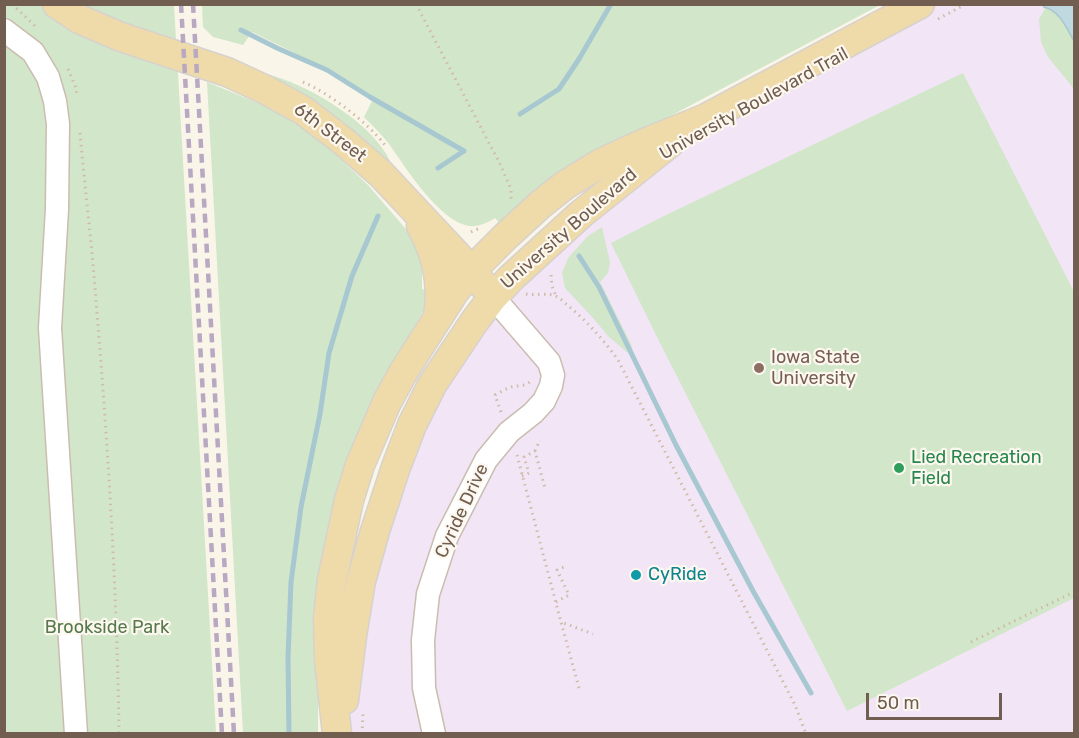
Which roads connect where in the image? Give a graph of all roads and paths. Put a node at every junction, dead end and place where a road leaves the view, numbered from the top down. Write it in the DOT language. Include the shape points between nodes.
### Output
graph roads {
  1 [pos="12,4"];
  2 [pos="57,4"];
  3 [pos="416,4"];
  4 [pos="966,4"];
  5 [pos="927,13"];
  6 [pos="4,30"];
  7 [pos="40,31"];
  8 [pos="65,64"];
  9 [pos="77,99"];
  10 [pos="706,118"];
  11 [pos="80,133"];
  12 [pos="512,200"];
  13 [pos="408,202"];
  14 [pos="490,225"];
  15 [pos="471,232"];
  16 [pos="550,267"];
  17 [pos="471,272"];
  18 [pos="522,290"];
  19 [pos="556,296"];
  20 [pos="493,297"];
  21 [pos="438,316"];
  22 [pos="536,378"];
  23 [pos="495,395"];
  24 [pos="540,440"];
  25 [pos="514,448"];
  26 [pos="535,451"];
  27 [pos="522,476"];
  28 [pos="545,488"];
  29 [pos="566,566"];
  30 [pos="557,570"];
  31 [pos="548,575"];
  32 [pos="1074,592"];
  33 [pos="556,602"];
  34 [pos="561,622"];
  35 [pos="593,634"];
  36 [pos="971,642"];
  37 [pos="579,688"];
  38 [pos="76,734"];
  39 [pos="119,734"];
  40 [pos="338,734"];
  41 [pos="434,734"];
  42 [pos="807,734"];
  1 -- 7 [label="path"];
  2 -- 13 [label="main road, 6th Street" via="121,37 227,72 304,111 359,154"];
  3 -- 12 [label="path" via="498,162"];
  4 -- 5 [label="path"];
  5 -- 10 [label="main road, University Boulevard"];
  6 -- 38 [label="street" via="33,52 48,77 58,124 50,328"];
  8 -- 9 [label="path"];
  10 -- 17 [label="main road, University Boulevard" via="601,163 565,185"];
  10 -- 20 [label="main road, University Boulevard" via="581,214"];
  11 -- 39 [label="path" via="110,486"];
  13 -- 17 [label="main road, 6th Street"];
  13 -- 21 [label="main road" via="437,265"];
  14 -- 15 [label="path"];
  16 -- 19 [label="path"];
  17 -- 20 [label="main road, 6th Street"];
  17 -- 21 [label="main road, University Boulevard"];
  18 -- 19 [label="path" via="532,296"];
  19 -- 42 [label="path" via="593,329 618,360"];
  20 -- 40 [label="main road, University Boulevard" via="432,385 396,467 362,581"];
  20 -- 41 [label="street, Cyride Drive" via="543,353 553,375 544,401 509,432 486,460 447,536 428,594 423,640 424,688"];
  21 -- 40 [label="main road, University Boulevard" via="387,402 349,500 328,618 332,700"];
  22 -- 23 [label="path"];
  24 -- 26 [label="path"];
  25 -- 27 [label="path"];
  26 -- 27 [label="path" via="524,456 529,473"];
  26 -- 28 [label="path"];
  27 -- 31 [label="path"];
  29 -- 30 [label="path"];
  30 -- 31 [label="path"];
  30 -- 33 [label="path" via="569,595"];
  31 -- 33 [label="path"];
  32 -- 36 [label="path"];
  33 -- 34 [label="path"];
  34 -- 35 [label="path"];
  34 -- 37 [label="path"];
}
